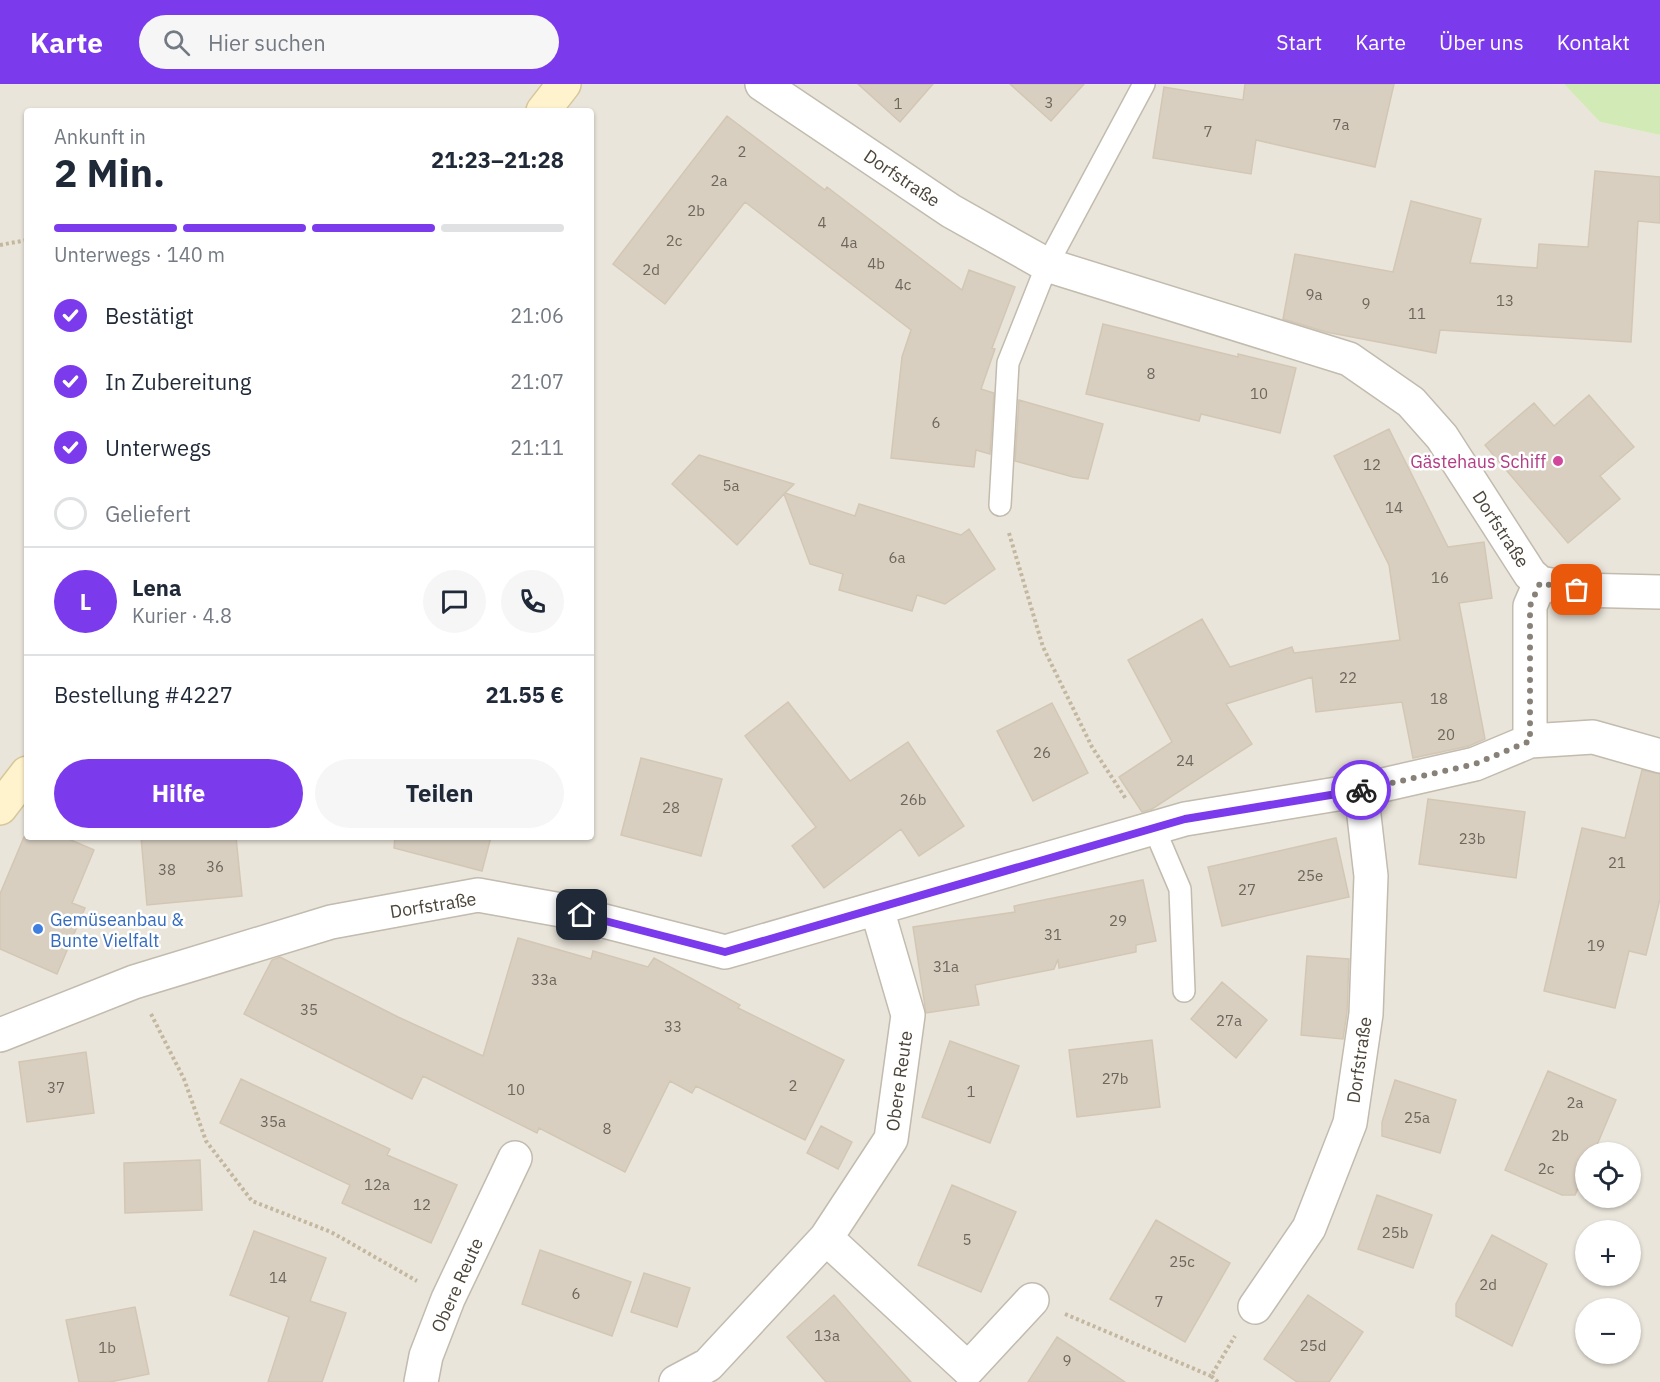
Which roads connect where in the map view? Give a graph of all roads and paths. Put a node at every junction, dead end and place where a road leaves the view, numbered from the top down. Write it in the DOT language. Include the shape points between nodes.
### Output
graph roads {
  1 [pos="564,84"];
  2 [pos="762,84"];
  3 [pos="1144,84"];
  4 [pos="545,108"];
  5 [pos="24,241"];
  6 [pos="0,245"];
  7 [pos="1047,265"];
  8 [pos="1000,505"];
  9 [pos="1540,583"];
  10 [pos="1660,592"];
  11 [pos="1530,741"];
  12 [pos="1660,756"];
  13 [pos="24,777"];
  14 [pos="1361,790"];
  15 [pos="0,807"];
  16 [pos="1150,829"];
  17 [pos="877,909"];
  18 [pos="134,982"];
  19 [pos="1184,991"];
  20 [pos="0,1035"];
  21 [pos="516,1158"];
  22 [pos="826,1238"];
  23 [pos="448,1299"];
  24 [pos="1032,1300"];
  25 [pos="1256,1307"];
  26 [pos="1211,1376"];
  27 [pos="421,1382"];
  28 [pos="676,1382"];
  29 [pos="1218,1382"];
  1 -- 4 [label="main road"];
  2 -- 7 [label="street, Dorfstraße" via="951,211"];
  3 -- 7 [label="lane"];
  5 -- 6 [label="path"];
  7 -- 8 [label="lane" via="1008,363"];
  7 -- 9 [label="street, Dorfstraße" via="1349,359 1410,402 1442,437 1530,574"];
  8 -- 16 [label="path" via="1043,647 1092,747"];
  9 -- 10 [label="street" via="1577,590"];
  9 -- 11 [label="street, Dorfstraße" via="1530,606"];
  11 -- 12 [label="street" via="1593,737"];
  11 -- 14 [label="street, Dorfstraße" via="1475,764"];
  13 -- 15 [label="main road"];
  14 -- 16 [label="street, Dorfstraße" via="1185,819"];
  14 -- 25 [label="street, Dorfstraße" via="1371,899 1366,1014 1350,1123 1310,1228"];
  16 -- 17 [label="street, Dorfstraße"];
  16 -- 19 [label="lane" via="1180,889"];
  17 -- 18 [label="street, Dorfstraße" via="725,952 561,910 478,895 331,922"];
  17 -- 22 [label="street, Obere Reute" via="908,1016 891,1140"];
  18 -- 20 [label="street, Dorfstraße"];
  18 -- 23 [label="path" via="184,1079 206,1141 252,1201 332,1232"];
  21 -- 23 [label="street, Obere Reute"];
  22 -- 24 [label="street" via="968,1369"];
  22 -- 28 [label="street, Obere Reute" via="708,1365"];
  23 -- 27 [label="street, Obere Reute" via="426,1356"];
  24 -- 26 [label="path"];
  25 -- 26 [label="path"];
  26 -- 29 [label="path"];
}
